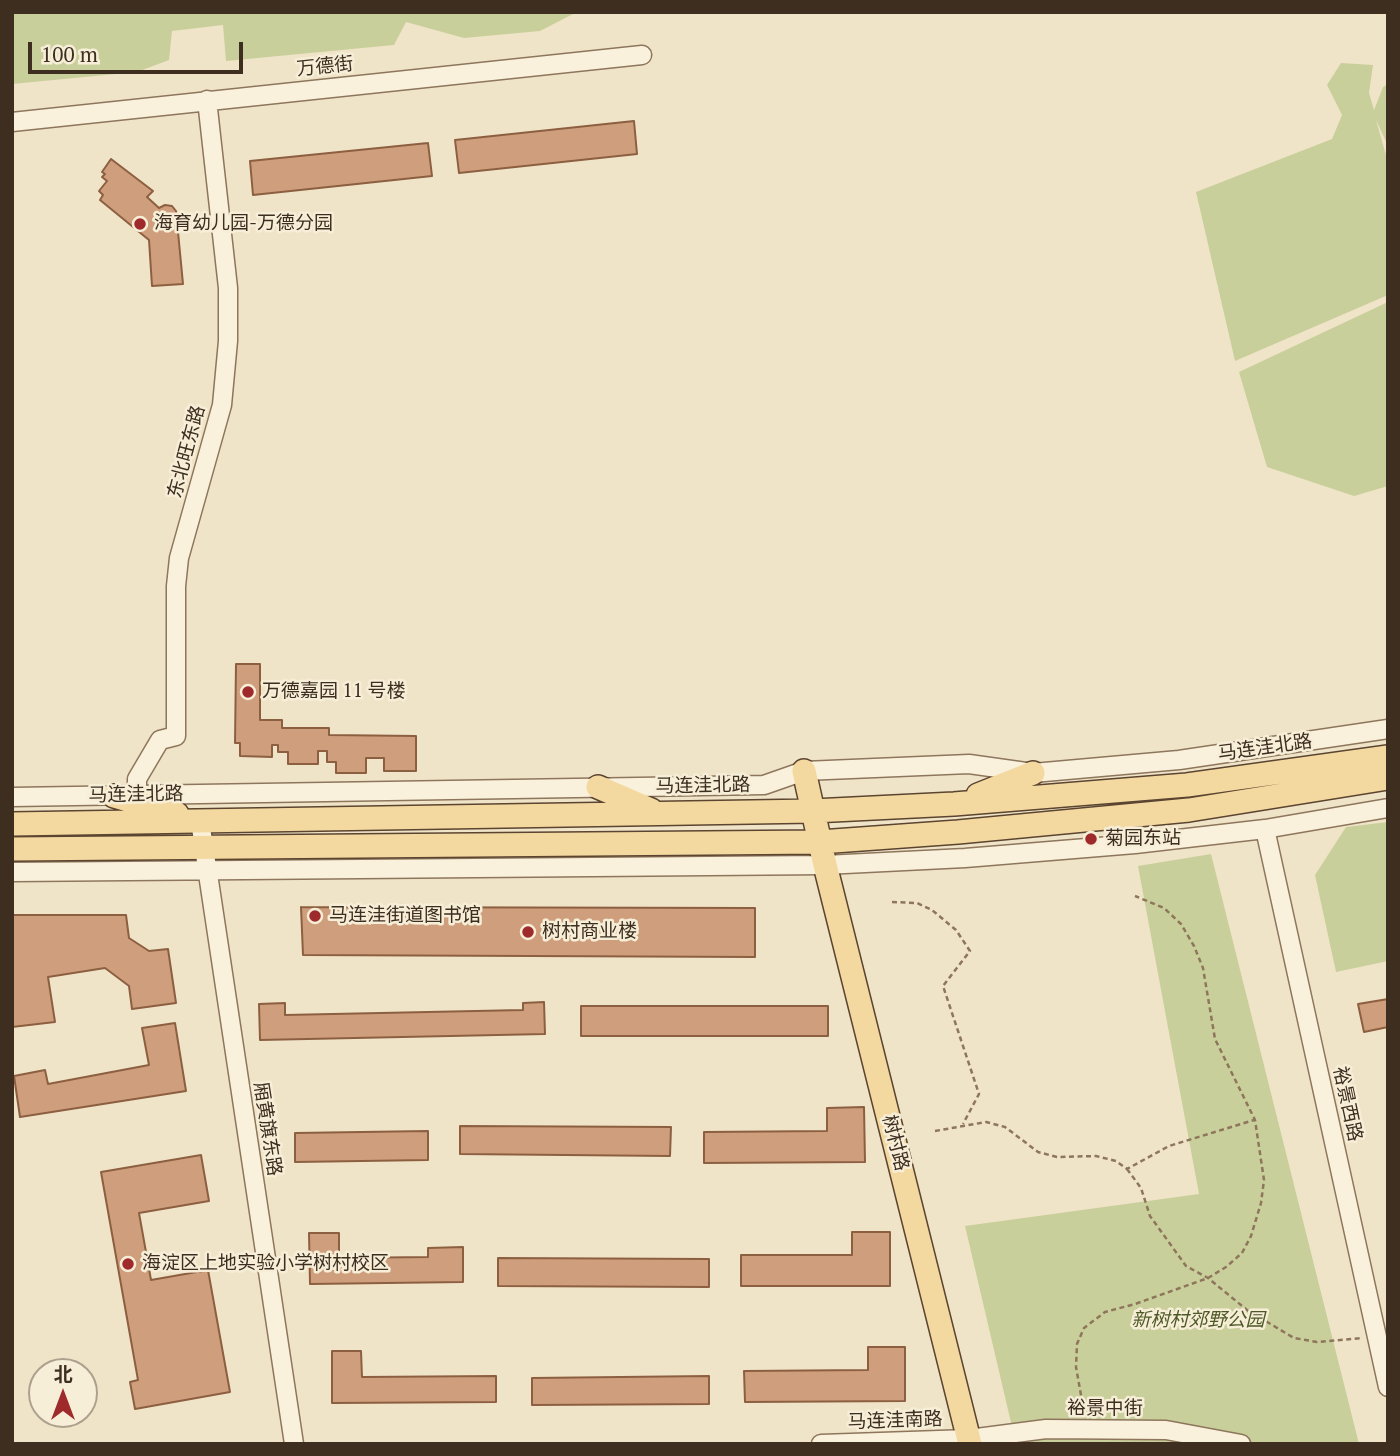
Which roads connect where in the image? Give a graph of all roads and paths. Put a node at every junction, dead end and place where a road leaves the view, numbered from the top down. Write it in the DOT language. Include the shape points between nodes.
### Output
graph roads {
  1 [pos="642,55"];
  2 [pos="207,100"];
  3 [pos="12,122"];
  4 [pos="1388,729"];
  5 [pos="1388,757"];
  6 [pos="804,771"];
  7 [pos="1034,773"];
  8 [pos="1388,778"];
  9 [pos="598,787"];
  10 [pos="125,796"];
  11 [pos="12,797"];
  12 [pos="954,804"];
  13 [pos="1388,808"];
  14 [pos="813,811"];
  15 [pos="660,814"];
  16 [pos="200,821"];
  17 [pos="12,824"];
  18 [pos="1265,829"];
  19 [pos="820,842"];
  20 [pos="204,847"];
  21 [pos="12,849"];
  22 [pos="825,866"];
  23 [pos="207,871"];
  24 [pos="12,872"];
  25 [pos="1135,896"];
  26 [pos="892,902"];
  27 [pos="1255,1120"];
  28 [pos="963,1124"];
  29 [pos="935,1131"];
  30 [pos="1127,1169"];
  31 [pos="1208,1278"];
  32 [pos="1377,1336"];
  33 [pos="1388,1387"];
  34 [pos="1086,1429"];
  35 [pos="970,1442"];
  36 [pos="293,1444"];
  37 [pos="821,1444"];
  38 [pos="1241,1444"];
  1 -- 2 [label="street, 万德街"];
  2 -- 3 [label="street, 万德街"];
  2 -- 10 [label="street, 东北旺东路" via="228,288 222,405 179,558 176,736 160,740"];
  4 -- 7 [label="street, 马连洼北路" via="1179,760"];
  5 -- 12 [label="main road, 马连洼北路" via="1186,785"];
  6 -- 7 [label="street, 马连洼北路" via="969,764"];
  6 -- 9 [label="street, 马连洼北路" via="764,785"];
  6 -- 14 [label="main road, 树村路"];
  7 -- 12 [label="main road"];
  8 -- 19 [label="main road" via="1189,810"];
  9 -- 10 [label="street, 马连洼北路"];
  9 -- 15 [label="main road"];
  10 -- 11 [label="street, 马连洼北路"];
  10 -- 16 [label="main road"];
  12 -- 14 [label="main road, 马连洼北路"];
  13 -- 18 [label="street"];
  14 -- 15 [label="main road, 马连洼北路"];
  14 -- 19 [label="main road, 树村路"];
  15 -- 16 [label="main road, 马连洼北路"];
  16 -- 17 [label="main road, 马连洼北路"];
  16 -- 20 [label="street, 厢黄旗东路"];
  18 -- 22 [label="street" via="1135,844"];
  18 -- 32 [label="street, 裕景西路"];
  19 -- 20 [label="main road"];
  19 -- 22 [label="main road, 树村路"];
  20 -- 21 [label="main road"];
  20 -- 23 [label="street, 厢黄旗东路"];
  22 -- 23 [label="street"];
  22 -- 35 [label="main road, 树村路"];
  23 -- 24 [label="street"];
  23 -- 36 [label="street, 厢黄旗东路"];
  25 -- 27 [label="path" via="1164,908 1194,946 1203,968 1215,1039"];
  26 -- 28 [label="path" via="932,909 956,930 970,951 943,986 979,1094"];
  27 -- 30 [label="path" via="1169,1146"];
  27 -- 31 [label="path" via="1264,1180 1261,1203 1242,1253"];
  28 -- 29 [label="path"];
  28 -- 30 [label="path" via="986,1122 1005,1128 1038,1152 1057,1157 1096,1156"];
  30 -- 31 [label="path" via="1141,1188 1150,1216 1186,1266"];
  31 -- 32 [label="path" via="1247,1310 1294,1338 1317,1342"];
  31 -- 34 [label="path" via="1105,1312 1084,1328 1076,1344 1076,1367"];
  32 -- 33 [label="street, 裕景西路"];
  34 -- 35 [label="street, 裕景中街" via="1046,1429"];
  34 -- 38 [label="street, 裕景中街" via="1166,1430"];
  35 -- 37 [label="street, 马连洼南路"];
}
